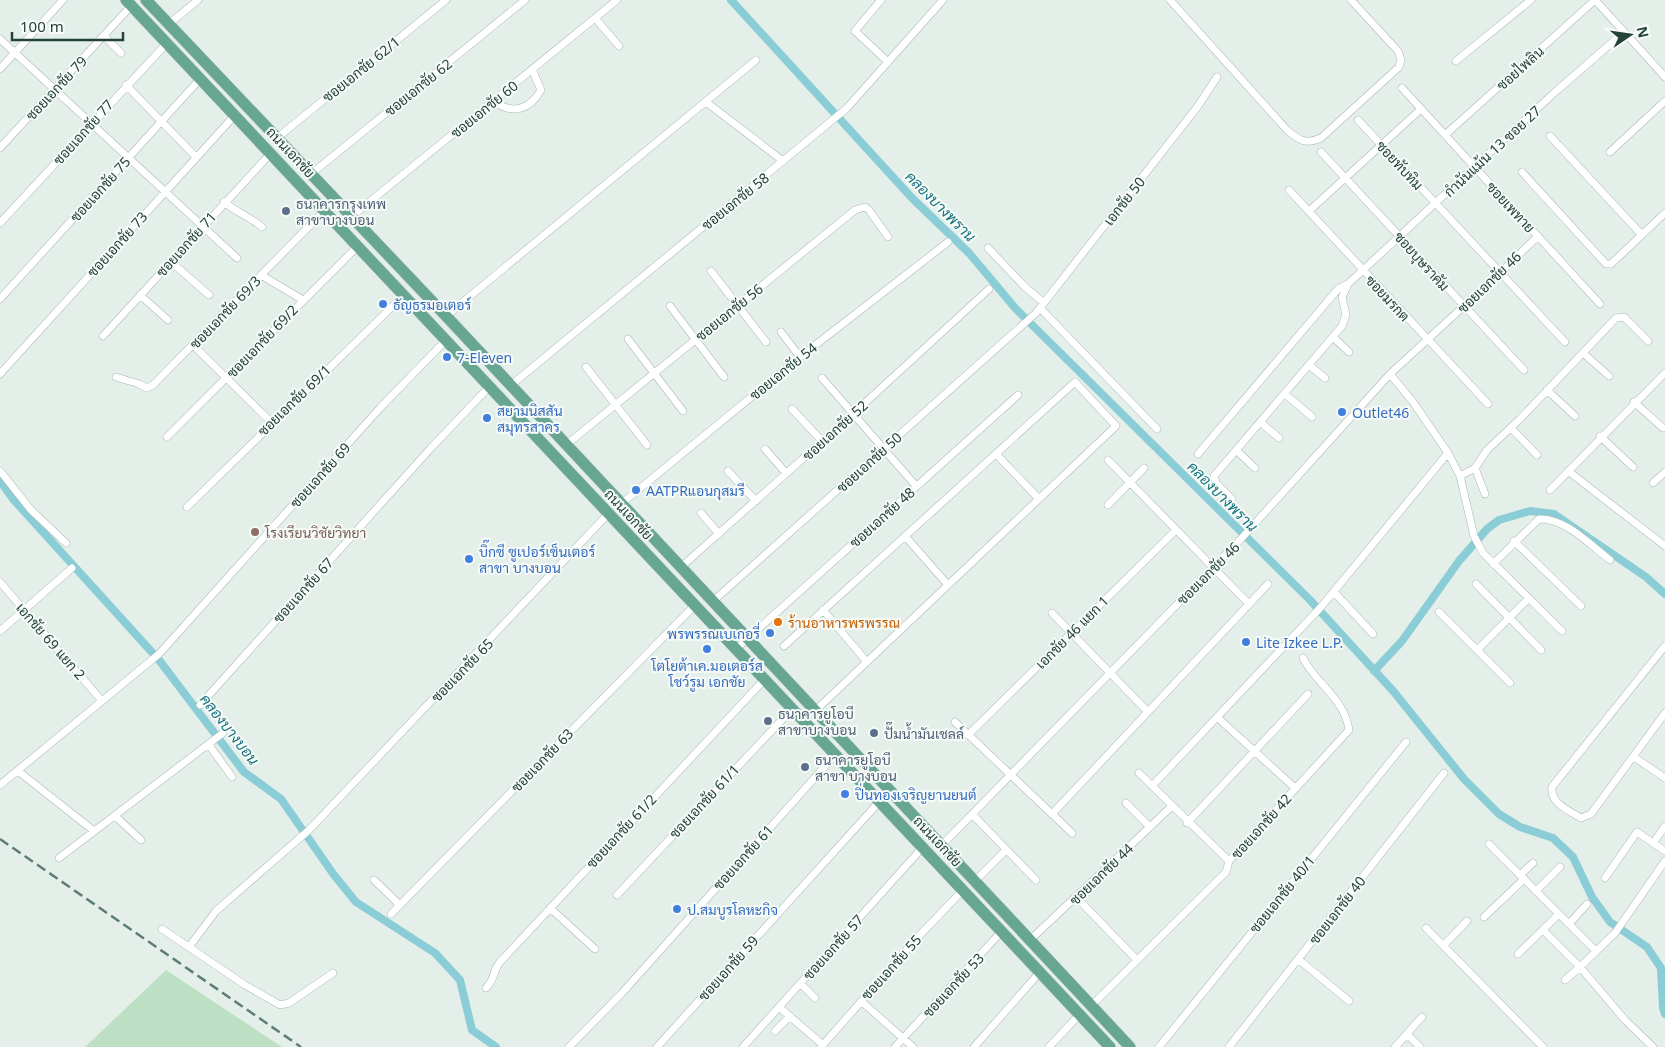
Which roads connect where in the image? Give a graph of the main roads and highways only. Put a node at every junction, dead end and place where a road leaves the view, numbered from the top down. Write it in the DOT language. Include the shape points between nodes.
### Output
graph roads {
  1 [pos="146,0"];
  2 [pos="129,3"];
  3 [pos="192,48"];
  4 [pos="181,58"];
  5 [pos="1030,940"];
  6 [pos="1020,950"];
  7 [pos="1110,1047"];
  8 [pos="1130,1047"];
  1 -- 3 [label="main road, ถนนเอกชัย"];
  2 -- 4 [label="main road, ถนนเอกชัย"];
  3 -- 4 [label="main road"];
  3 -- 5 [label="main road, ถนนเอกชัย"];
  4 -- 6 [label="main road, ถนนเอกชัย"];
  5 -- 6 [label="main road"];
  5 -- 8 [label="main road, ถนนเอกชัย"];
  6 -- 7 [label="main road, ถนนเอกชัย"];
}
